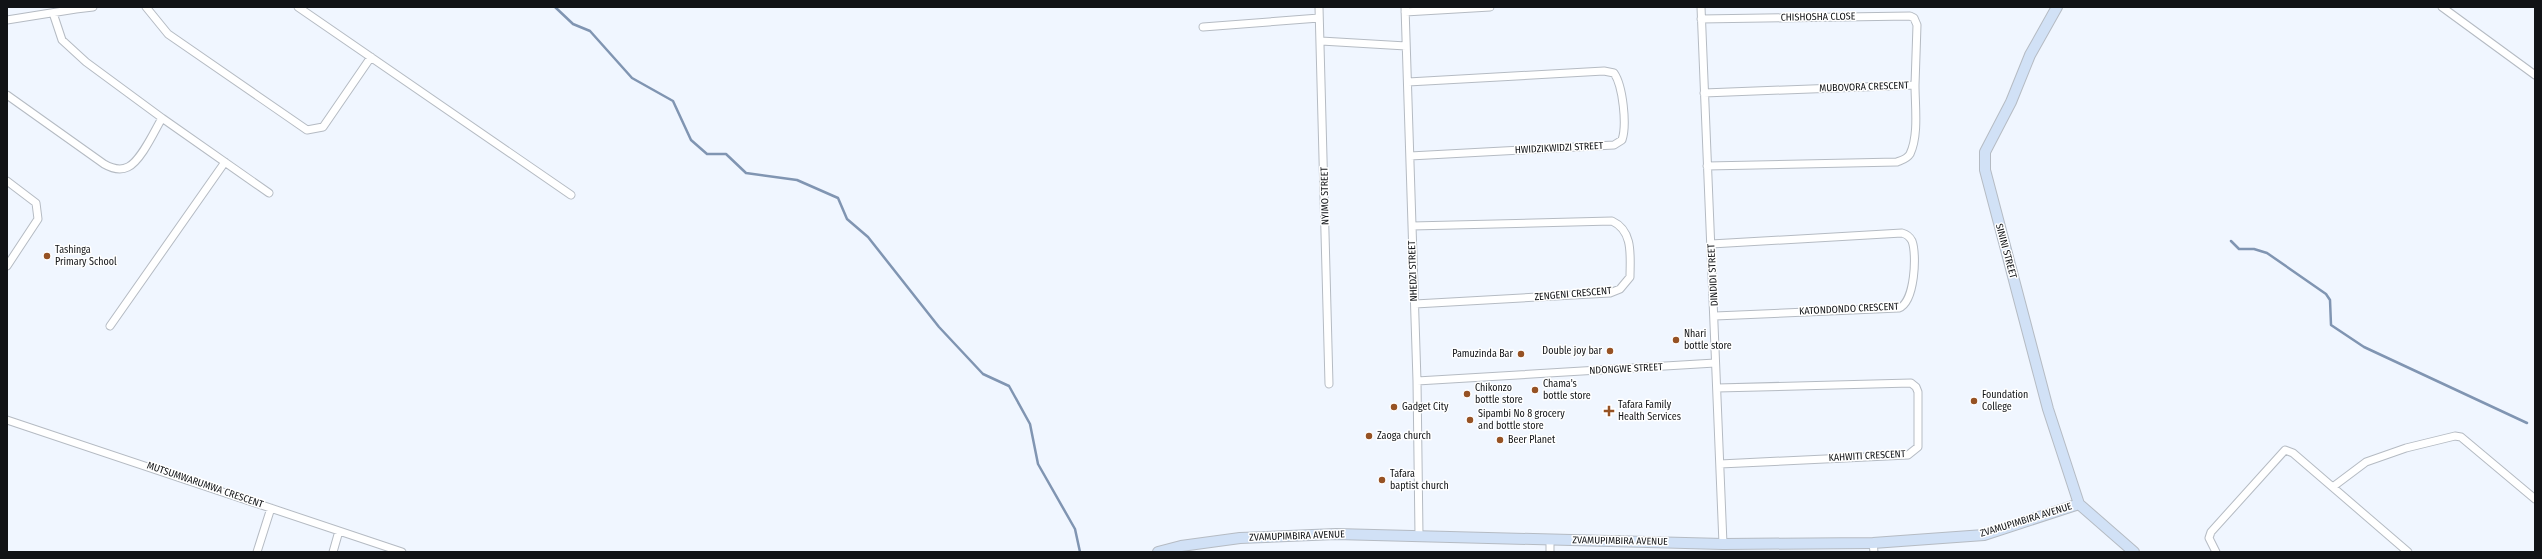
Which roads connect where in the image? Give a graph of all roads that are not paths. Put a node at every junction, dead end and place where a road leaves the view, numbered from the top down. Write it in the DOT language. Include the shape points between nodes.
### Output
graph roads {
  1 [pos="93,7"];
  2 [pos="146,7"];
  3 [pos="298,7"];
  4 [pos="1319,7"];
  5 [pos="1490,7"];
  6 [pos="1701,7"];
  7 [pos="2057,7"];
  8 [pos="2442,7"];
  9 [pos="76,8"];
  10 [pos="1405,10"];
  11 [pos="53,13"];
  12 [pos="1319,18"];
  13 [pos="7,20"];
  14 [pos="1702,20"];
  15 [pos="1203,27"];
  16 [pos="1321,41"];
  17 [pos="1406,46"];
  18 [pos="371,57"];
  19 [pos="2535,75"];
  20 [pos="1408,82"];
  21 [pos="1916,85"];
  22 [pos="1704,93"];
  23 [pos="7,95"];
  24 [pos="162,118"];
  25 [pos="1410,156"];
  26 [pos="225,162"];
  27 [pos="1707,166"];
  28 [pos="7,181"];
  29 [pos="269,193"];
  30 [pos="571,195"];
  31 [pos="1412,226"];
  32 [pos="1711,244"];
  33 [pos="7,266"];
  34 [pos="1415,304"];
  35 [pos="1715,316"];
  36 [pos="110,326"];
  37 [pos="1715,363"];
  38 [pos="1417,381"];
  39 [pos="1329,384"];
  40 [pos="1717,388"];
  41 [pos="7,420"];
  42 [pos="1720,464"];
  43 [pos="2334,486"];
  44 [pos="2535,500"];
  45 [pos="2079,504"];
  46 [pos="271,508"];
  47 [pos="339,531"];
  48 [pos="1419,535"];
  49 [pos="1550,539"];
  50 [pos="1723,544"];
  51 [pos="1874,547"];
  52 [pos="256,552"];
  53 [pos="333,552"];
  54 [pos="402,552"];
  55 [pos="1158,552"];
  56 [pos="1550,552"];
  57 [pos="2134,552"];
  58 [pos="2216,552"];
  59 [pos="2408,552"];
  1 -- 9 [label="street"];
  2 -- 18 [label="street" via="168,34 307,130 323,126"];
  3 -- 18 [label="street"];
  4 -- 12 [label="street, NYIMO STREET"];
  5 -- 10 [label="street"];
  6 -- 14 [label="street, DINDIDI STREET"];
  7 -- 45 [label="street, SININI STREET" via="2030,55 2011,102 1985,152 1985,170 2048,409"];
  8 -- 19 [label="street"];
  9 -- 11 [label="street"];
  10 -- 17 [label="street, NHEDZI STREET"];
  11 -- 13 [label="street"];
  11 -- 24 [label="street" via="62,40 86,62"];
  12 -- 15 [label="street"];
  12 -- 16 [label="street, NYIMO STREET"];
  14 -- 21 [label="street, CHISHOSHA CLOSE" via="1910,16 1917,25"];
  14 -- 22 [label="street, DINDIDI STREET"];
  16 -- 17 [label="street"];
  16 -- 39 [label="street, NYIMO STREET"];
  17 -- 20 [label="street, NHEDZI STREET"];
  18 -- 30 [label="street"];
  20 -- 25 [label="street, NHEDZI STREET"];
  20 -- 25 [label="street, HWIDZIKWIDZI STREET" via="1614,73 1619,80 1626,131 1622,140 1614,145"];
  21 -- 22 [label="street, MUBOVORA CRESCENT"];
  21 -- 27 [label="street, MUBOVORA CRESCENT" via="1914,135 1910,155 1905,159 1897,162"];
  22 -- 27 [label="street, DINDIDI STREET"];
  23 -- 24 [label="street" via="104,164 119,169 130,167"];
  24 -- 26 [label="street"];
  25 -- 31 [label="street, NHEDZI STREET"];
  26 -- 29 [label="street"];
  26 -- 36 [label="street"];
  27 -- 32 [label="street, DINDIDI STREET"];
  28 -- 33 [label="street" via="36,203 38,219"];
  31 -- 34 [label="street, NHEDZI STREET"];
  31 -- 34 [label="street, ZENGENI CRESCENT" via="1612,221 1623,228 1629,242 1630,278 1620,289 1610,293"];
  32 -- 35 [label="street, DINDIDI STREET"];
  32 -- 35 [label="street, KATONDONDO CRESCENT" via="1902,233 1910,238 1913,247 1911,294 1905,306"];
  34 -- 38 [label="street, NHEDZI STREET"];
  35 -- 37 [label="street, DINDIDI STREET"];
  37 -- 38 [label="street, NDONGWE STREET"];
  37 -- 40 [label="street, DINDIDI STREET"];
  38 -- 48 [label="street, NHEDZI STREET"];
  40 -- 42 [label="street, DINDIDI STREET"];
  40 -- 42 [label="street, KAHWITI CRESCENT" via="1911,383 1918,392 1918,447 1908,455"];
  41 -- 46 [label="street, MUTSUMWARUMWA CRESCENT"];
  42 -- 50 [label="street, DINDIDI STREET"];
  43 -- 44 [label="street" via="2366,462 2406,448 2455,436 2461,437"];
  43 -- 58 [label="street" via="2289,450 2282,451 2211,532 2209,538"];
  43 -- 59 [label="street"];
  45 -- 51 [label="street, ZVAMUPIMBIRA AVENUE" via="1984,534"];
  45 -- 57 [label="street"];
  46 -- 47 [label="street, MUTSUMWARUMWA CRESCENT"];
  46 -- 52 [label="street"];
  47 -- 53 [label="street"];
  47 -- 54 [label="street, MUTSUMWARUMWA CRESCENT"];
  48 -- 49 [label="street, ZVAMUPIMBIRA AVENUE"];
  48 -- 55 [label="street, ZVAMUPIMBIRA AVENUE" via="1336,534 1240,538 1181,546"];
  49 -- 50 [label="street, ZVAMUPIMBIRA AVENUE"];
  49 -- 56 [label="street"];
  50 -- 51 [label="street, ZVAMUPIMBIRA AVENUE"];
}
